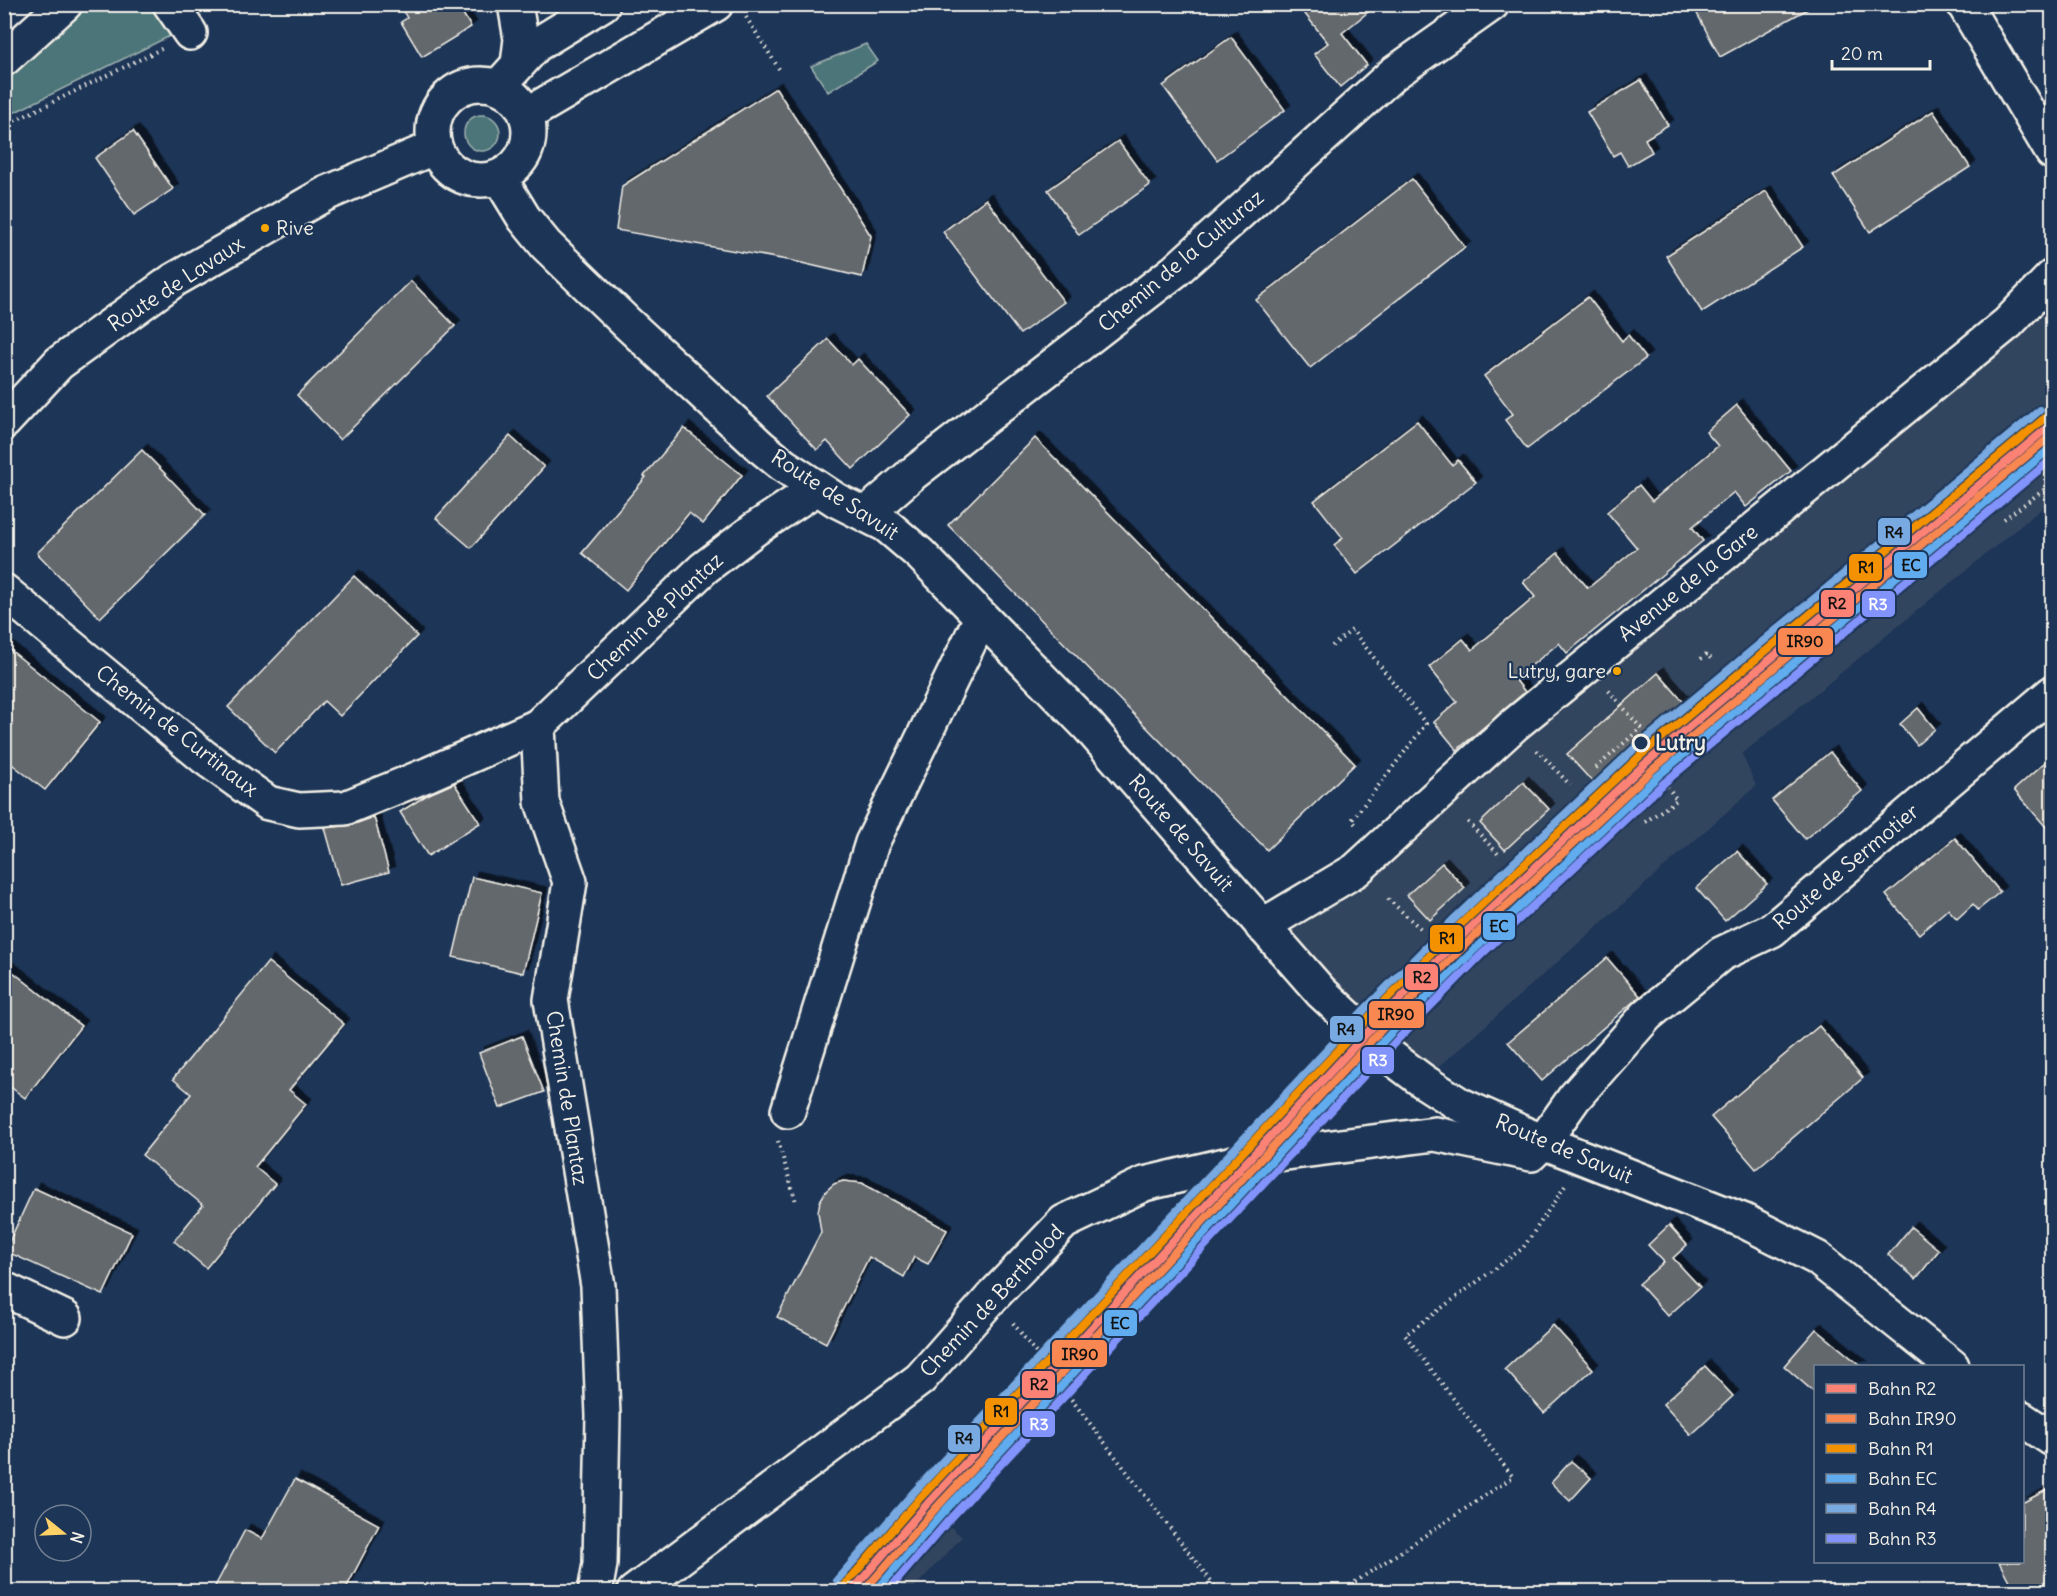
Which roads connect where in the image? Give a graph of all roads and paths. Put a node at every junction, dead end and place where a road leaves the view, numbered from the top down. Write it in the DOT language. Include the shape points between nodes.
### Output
graph roads {
  1 [pos="65,4"];
  2 [pos="170,4"];
  3 [pos="515,4"];
  4 [pos="603,4"];
  5 [pos="716,4"];
  6 [pos="1492,4"];
  7 [pos="1964,4"];
  8 [pos="746,17"];
  9 [pos="190,33"];
  10 [pos="4,60"];
  11 [pos="781,72"];
  12 [pos="508,75"];
  13 [pos="526,115"];
  14 [pos="4,126"];
  15 [pos="435,147"];
  16 [pos="2052,152"];
  17 [pos="499,177"];
  18 [pos="2052,277"];
  19 [pos="4,422"];
  20 [pos="2052,484"];
  21 [pos="817,488"];
  22 [pos="866,514"];
  23 [pos="2004,519"];
  24 [pos="4,591"];
  25 [pos="981,618"];
  26 [pos="1332,645"];
  27 [pos="1701,659"];
  28 [pos="1712,660"];
  29 [pos="1616,682"];
  30 [pos="2052,693"];
  31 [pos="1514,725"];
  32 [pos="538,726"];
  33 [pos="1596,768"];
  34 [pos="1666,784"];
  35 [pos="1570,785"];
  36 [pos="1468,822"];
  37 [pos="1645,822"];
  38 [pos="1363,833"];
  39 [pos="1500,856"];
  40 [pos="1388,899"];
  41 [pos="1262,926"];
  42 [pos="1421,929"];
  43 [pos="782,1123"];
  44 [pos="1543,1142"];
  45 [pos="1584,1158"];
  46 [pos="796,1202"];
  47 [pos="4,1289"];
  48 [pos="993,1296"];
  49 [pos="65,1318"];
  50 [pos="1951,1365"];
  51 [pos="2024,1420"];
  52 [pos="2052,1439"];
  53 [pos="594,1592"];
  54 [pos="634,1592"];
  55 [pos="1219,1592"];
  56 [pos="1340,1592"];
  1 -- 10 [label="street"];
  2 -- 9 [label="street"];
  3 -- 12 [label="street" via="521,39"];
  4 -- 12 [label="street" via="536,45"];
  5 -- 13 [label="street"];
  6 -- 22 [label="street, Chemin de la Culturaz" via="1393,74 1175,272"];
  7 -- 16 [label="street"];
  8 -- 11 [label="path"];
  9 -- 14 [label="path"];
  12 -- 13 [label="street" via="510,93"];
  12 -- 15 [label="street" via="454,92 436,116"];
  13 -- 17 [label="street" via="527,145 512,169"];
  15 -- 17 [label="street" via="454,172 483,180"];
  15 -- 19 [label="street, Route de Lavaux" via="325,194 174,280 59,363"];
  17 -- 21 [label="street, Route de Savuit" via="546,245 761,447"];
  18 -- 31 [label="street, Avenue de la Gare" via="2007,324"];
  20 -- 23 [label="path"];
  21 -- 22 [label="street, Route de Savuit"];
  21 -- 32 [label="street, Chemin de Plantaz" via="704,568"];
  22 -- 25 [label="street, Route de Savuit" via="910,544"];
  24 -- 32 [label="street, Chemin de Curtinaux" via="204,757 268,803 299,810 345,808"];
  25 -- 41 [label="street, Route de Savuit" via="1088,726"];
  25 -- 43 [label="street" via="872,843"];
  26 -- 38 [label="path" via="1352,630 1426,724 1352,820"];
  27 -- 28 [label="path" via="1707,654"];
  29 -- 33 [label="path" via="1607,689 1641,728"];
  30 -- 44 [label="street, Route de Sermotier" via="1772,930 1721,954 1647,1015 1574,1098"];
  31 -- 35 [label="path"];
  31 -- 41 [label="street, Avenue de la Gare" via="1356,870"];
  32 -- 53 [label="street, Chemin de Plantaz" via="542,802 570,882 551,1000 598,1286 603,1416 600,1564"];
  34 -- 37 [label="path" via="1677,800"];
  36 -- 39 [label="path"];
  40 -- 42 [label="path"];
  41 -- 44 [label="street, Route de Savuit" via="1320,992 1399,1063 1459,1104"];
  43 -- 46 [label="path"];
  44 -- 45 [label="street, Route de Savuit"];
  44 -- 48 [label="street, Chemin de Bertholod" via="1531,1154 1435,1134 1263,1156 1144,1184 1064,1222"];
  45 -- 50 [label="street, Route de Savuit" via="1742,1220 1817,1258"];
  45 -- 56 [label="path" via="1523,1248 1404,1335 1513,1477"];
  47 -- 49 [label="street"];
  48 -- 54 [label="street, Chemin de Bertholod" via="920,1380"];
  48 -- 55 [label="path"];
  51 -- 52 [label="street"];
}
